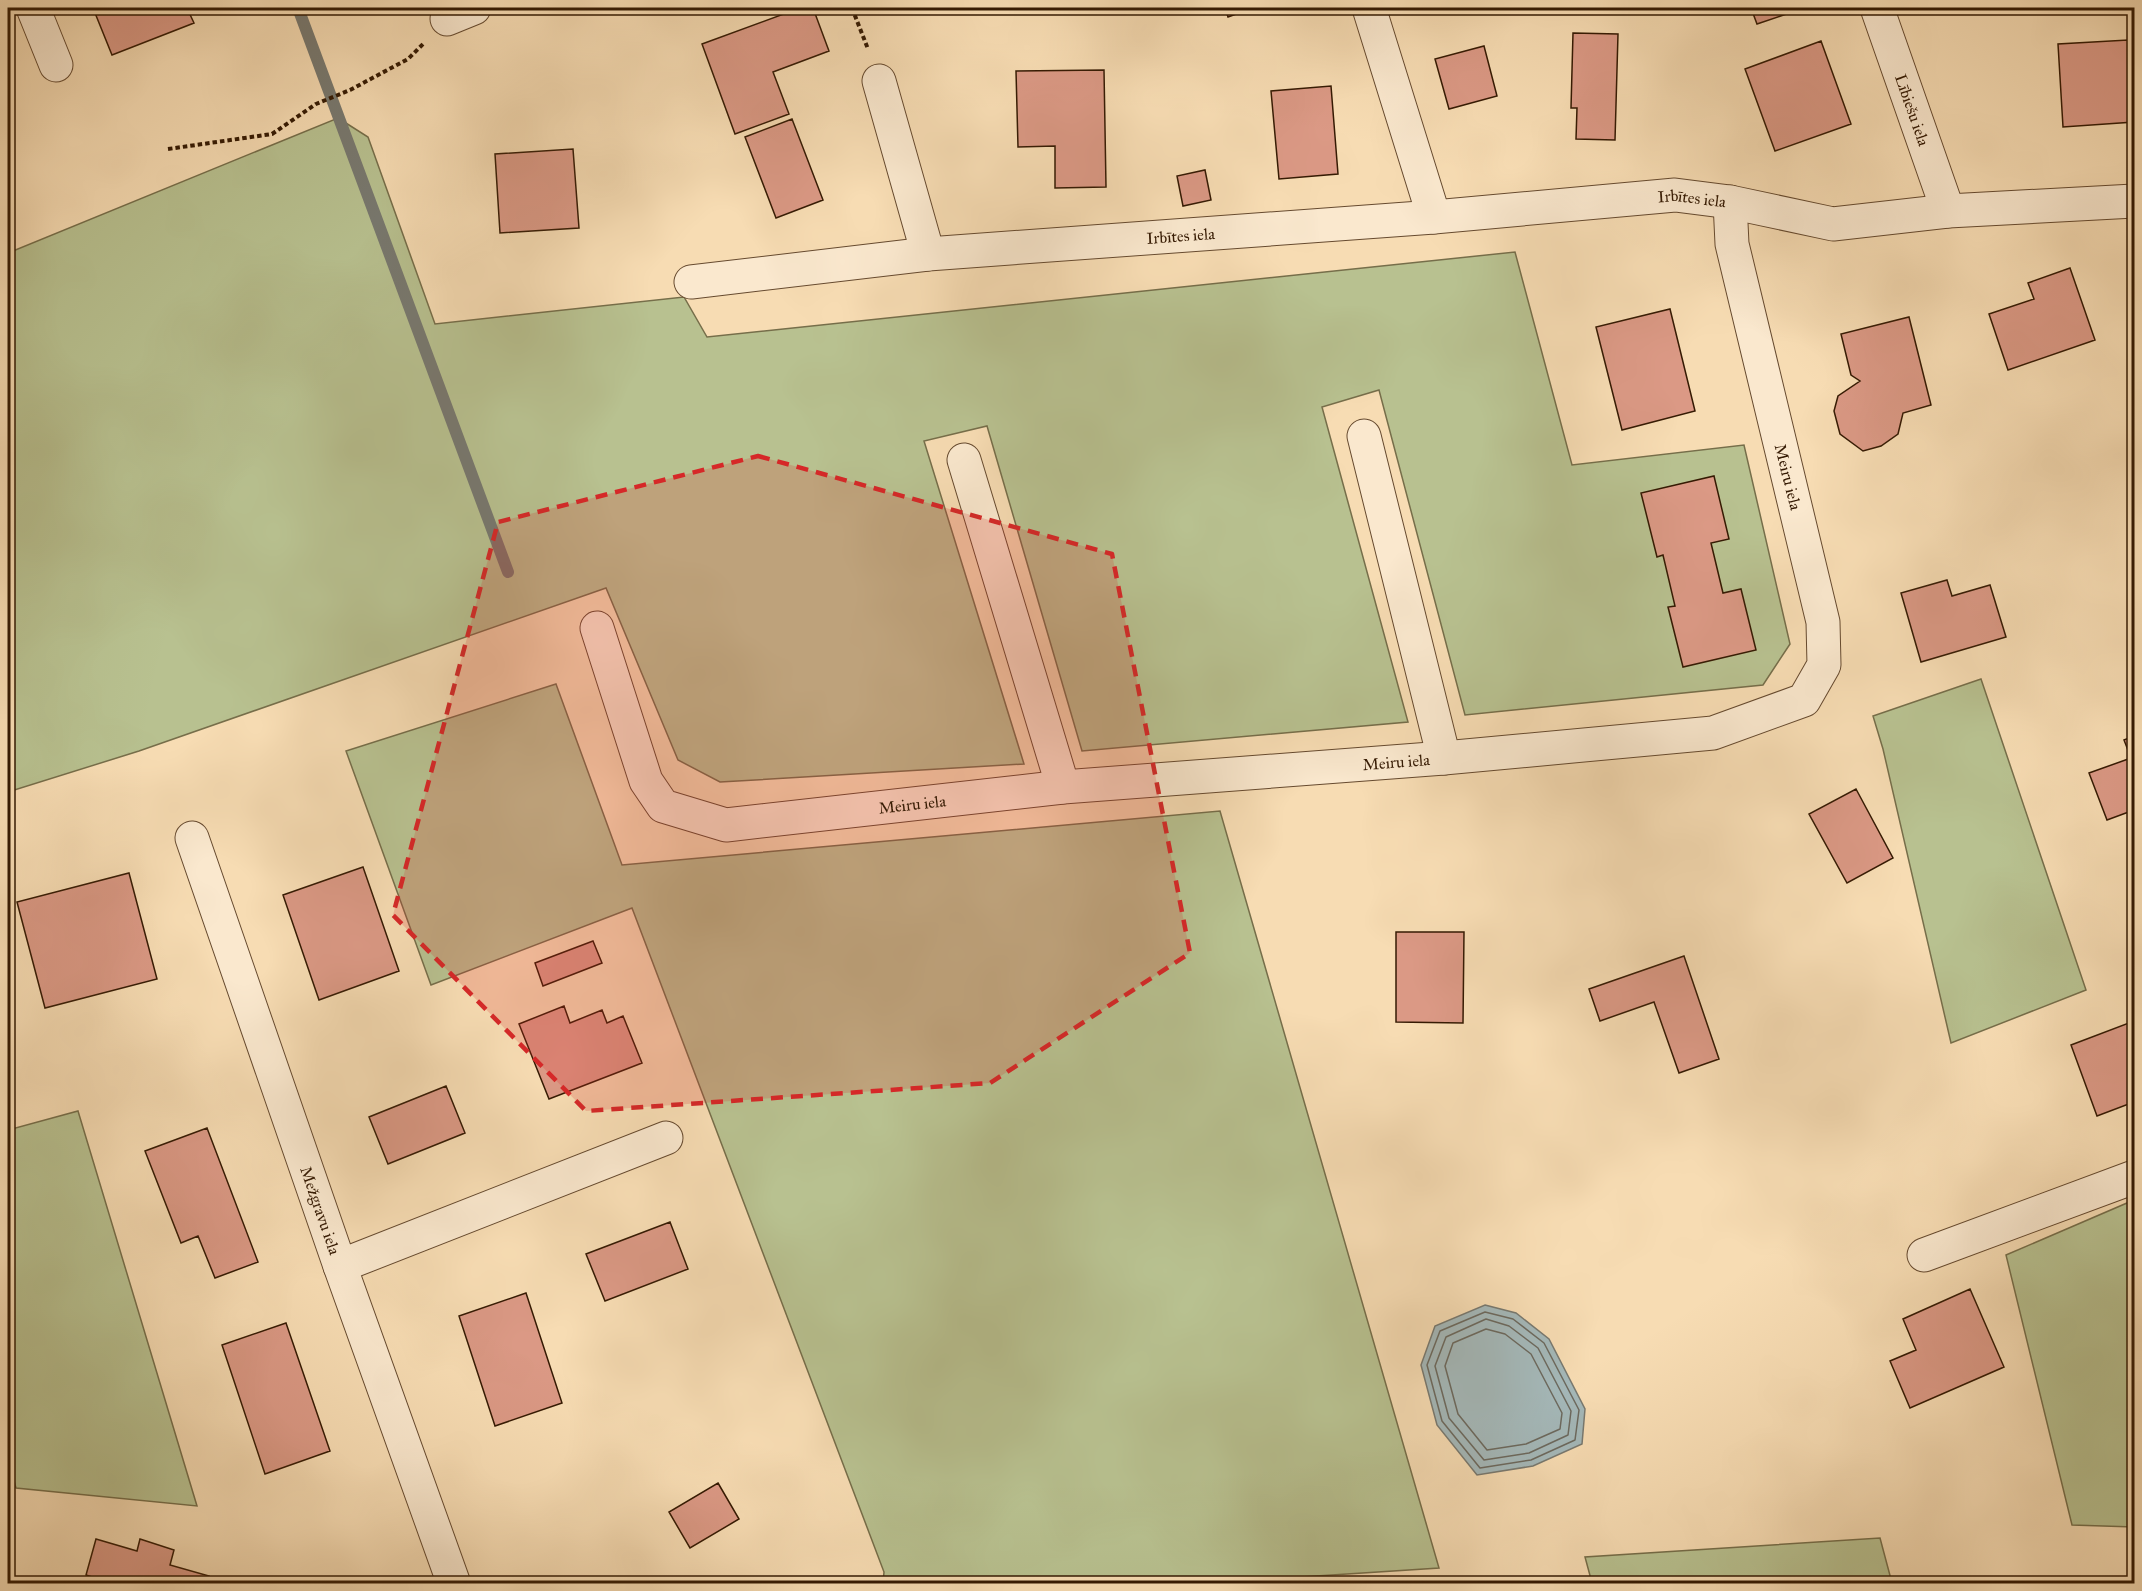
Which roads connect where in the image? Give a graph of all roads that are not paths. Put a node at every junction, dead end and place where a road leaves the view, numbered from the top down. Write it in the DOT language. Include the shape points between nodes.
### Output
graph roads {
  1 [pos="33,8"];
  2 [pos="1369,8"];
  3 [pos="1878,8"];
  4 [pos="56,65"];
  5 [pos="879,81"];
  6 [pos="2134,201"];
  7 [pos="1730,202"];
  8 [pos="1948,211"];
  9 [pos="1434,217"];
  10 [pos="928,254"];
  11 [pos="691,282"];
  12 [pos="1364,436"];
  13 [pos="964,459"];
  14 [pos="597,628"];
  15 [pos="1444,758"];
  16 [pos="1063,787"];
  17 [pos="192,838"];
  18 [pos="666,1138"];
  19 [pos="2134,1177"];
  20 [pos="1924,1255"];
  21 [pos="340,1266"];
  22 [pos="454,1584"];
  1 -- 4 [label="street"];
  2 -- 9 [label="street"];
  3 -- 8 [label="street, Lībiešu iela"];
  5 -- 10 [label="street"];
  6 -- 8 [label="street, Irbītes iela"];
  7 -- 8 [label="street, Irbītes iela" via="1833,224"];
  7 -- 9 [label="street, Irbītes iela" via="1675,195"];
  7 -- 15 [label="street, Meiru iela" via="1732,244 1823,622 1824,665 1804,700 1713,733"];
  9 -- 10 [label="street, Irbītes iela"];
  10 -- 11 [label="street, Irbītes iela"];
  12 -- 15 [label="street"];
  13 -- 16 [label="street"];
  14 -- 16 [label="street, Meiru iela" via="646,781 663,806 726,825"];
  15 -- 16 [label="street, Meiru iela"];
  17 -- 21 [label="street, Mežgravu iela"];
  18 -- 21 [label="street"];
  19 -- 20 [label="street"];
  21 -- 22 [label="street, Mežgravu iela"];
}
